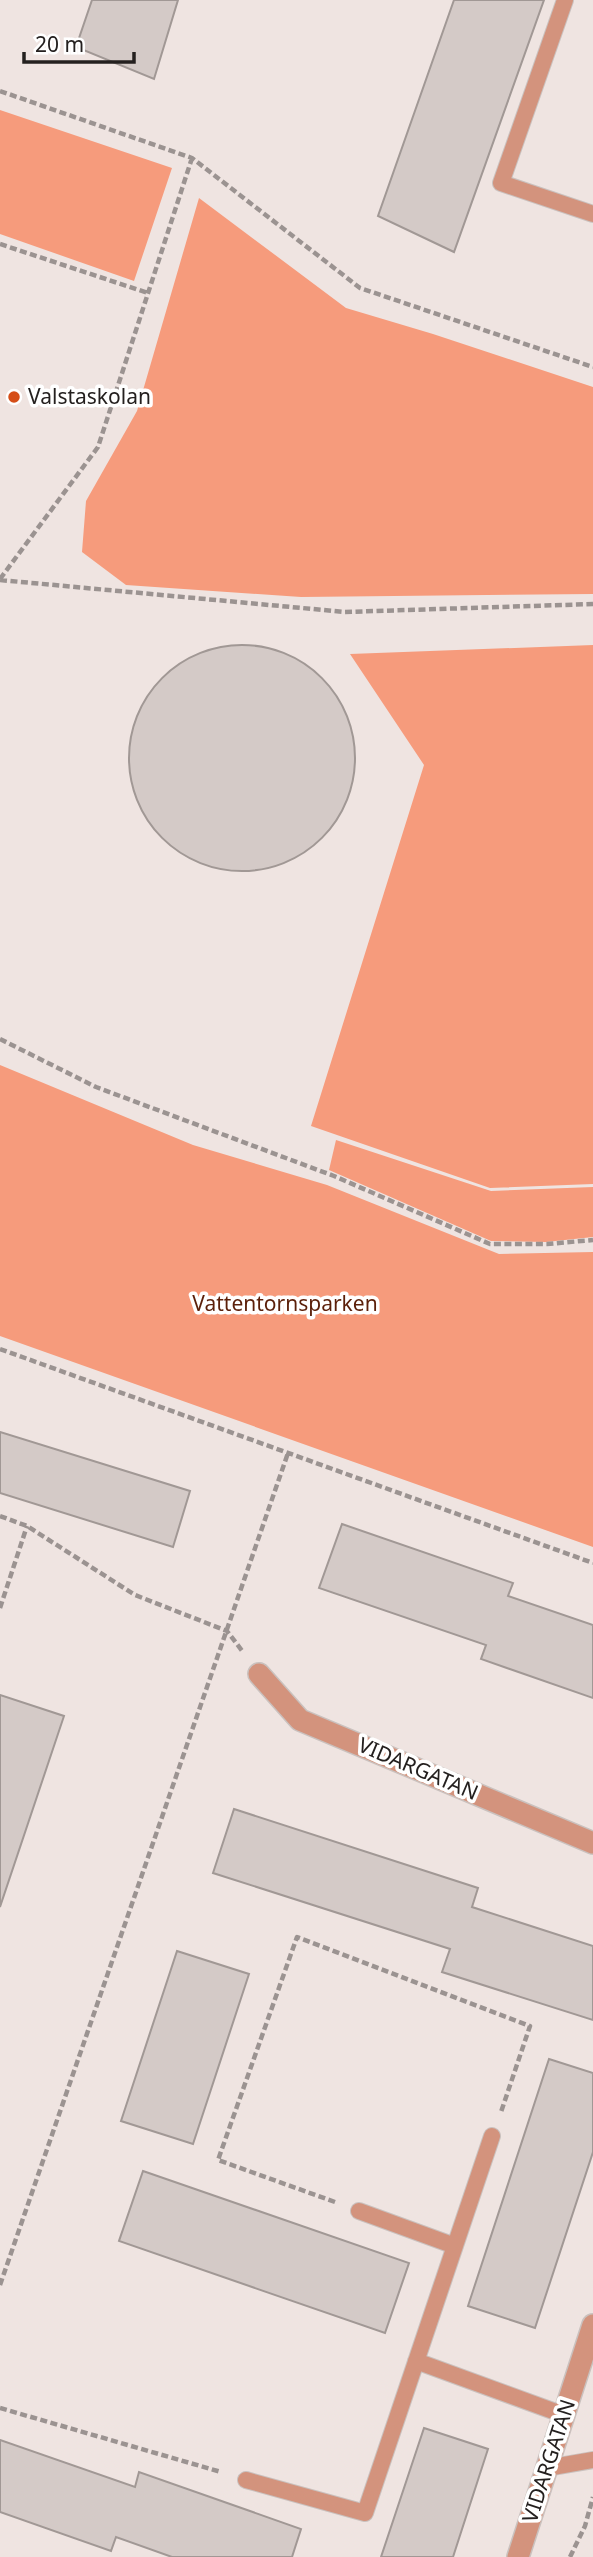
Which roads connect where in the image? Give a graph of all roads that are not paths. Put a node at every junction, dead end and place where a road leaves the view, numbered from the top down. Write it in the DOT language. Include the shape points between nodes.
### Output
graph roads {
  1 [pos="565,0"];
  2 [pos="593,214"];
  3 [pos="259,1674"];
  4 [pos="593,1843"];
  5 [pos="492,2136"];
  6 [pos="359,2211"];
  7 [pos="455,2246"];
  8 [pos="593,2325"];
  9 [pos="416,2361"];
  10 [pos="564,2415"];
  11 [pos="593,2460"];
  12 [pos="547,2468"];
  13 [pos="246,2480"];
  14 [pos="518,2557"];
  1 -- 2 [label="lane" via="501,183"];
  3 -- 4 [label="street, VIDARGATAN" via="300,1720"];
  5 -- 7 [label="lane"];
  6 -- 7 [label="lane"];
  7 -- 9 [label="lane"];
  8 -- 10 [label="street, VIDARGATAN"];
  9 -- 10 [label="lane"];
  9 -- 13 [label="lane" via="365,2513"];
  10 -- 12 [label="street, VIDARGATAN"];
  11 -- 12 [label="lane"];
  12 -- 14 [label="street, VIDARGATAN"];
}
